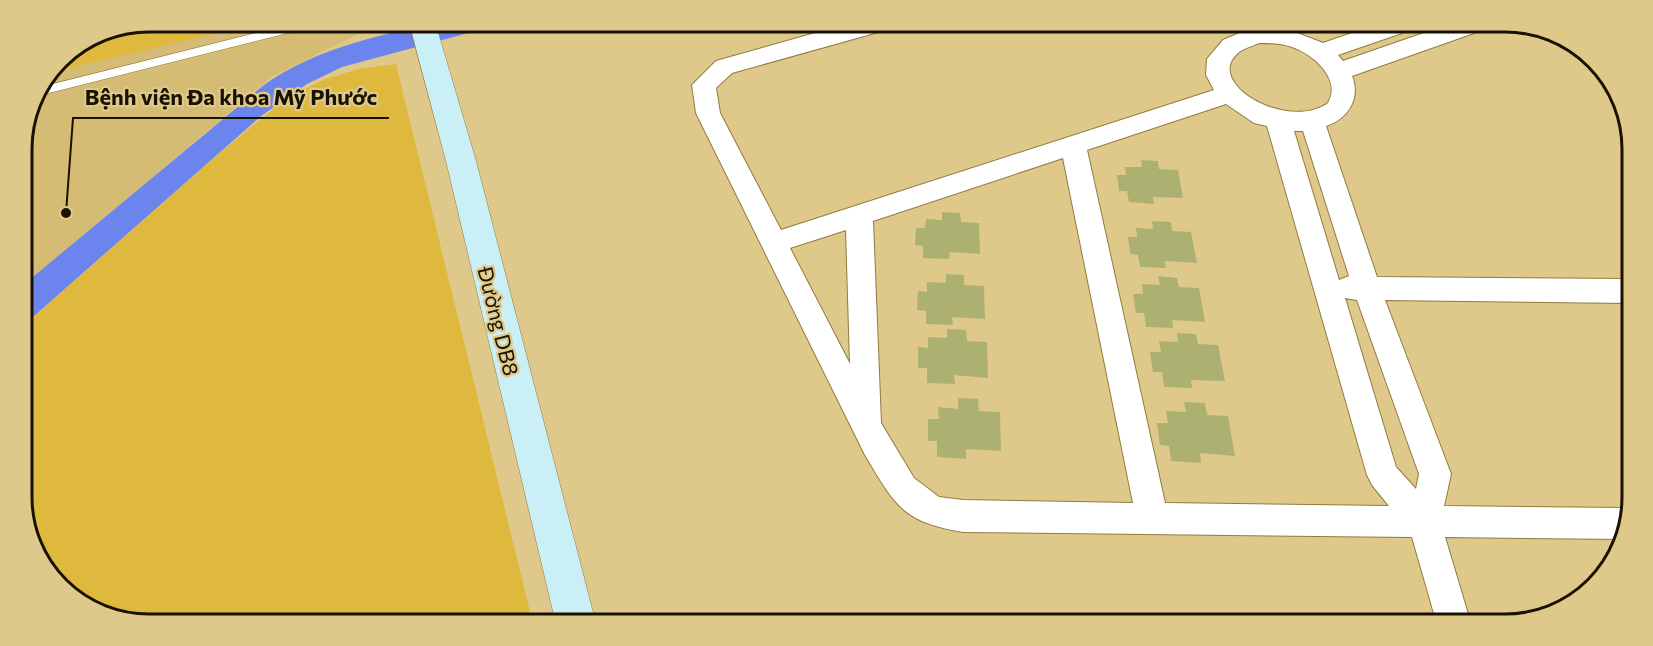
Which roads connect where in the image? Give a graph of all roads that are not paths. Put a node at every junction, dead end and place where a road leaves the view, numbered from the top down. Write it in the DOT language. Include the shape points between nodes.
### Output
graph roads {
  1 [pos="275,32"];
  2 [pos="425,32"];
  3 [pos="849,32"];
  4 [pos="1379,32"];
  5 [pos="1452,32"];
  6 [pos="1227,34"];
  7 [pos="1320,52"];
  8 [pos="1339,71"];
  9 [pos="48,90"];
  10 [pos="1230,94"];
  11 [pos="1278,121"];
  12 [pos="1312,121"];
  13 [pos="1073,145"];
  14 [pos="859,215"];
  15 [pos="773,243"];
  16 [pos="1325,288"];
  17 [pos="1367,288"];
  18 [pos="1622,291"];
  19 [pos="868,428"];
  20 [pos="1152,518"];
  21 [pos="1424,522"];
  22 [pos="1619,524"];
  23 [pos="574,614"];
  24 [pos="1451,614"];
  1 -- 9 [label="lane"];
  2 -- 23 [label="street, Đường DB8" via="461,161"];
  3 -- 15 [label="street" via="724,67 704,85 708,113"];
  4 -- 7 [label="street"];
  5 -- 8 [label="street"];
  6 -- 7 [label="street" via="1276,35 1295,39"];
  6 -- 10 [label="street" via="1218,73"];
  7 -- 8 [label="street"];
  8 -- 12 [label="street" via="1344,98 1336,111"];
  10 -- 11 [label="street" via="1256,114"];
  10 -- 13 [label="street"];
  11 -- 12 [label="street"];
  11 -- 16 [label="street"];
  12 -- 17 [label="street"];
  13 -- 14 [label="street"];
  13 -- 20 [label="street"];
  14 -- 15 [label="street"];
  14 -- 19 [label="street"];
  15 -- 19 [label="street"];
  16 -- 17 [label="street"];
  16 -- 21 [label="street" via="1383,475"];
  17 -- 18 [label="street"];
  17 -- 21 [label="street" via="1435,474"];
  19 -- 20 [label="street" via="903,489 932,511 963,516"];
  20 -- 21 [label="street"];
  21 -- 22 [label="street"];
  21 -- 24 [label="street"];
}
